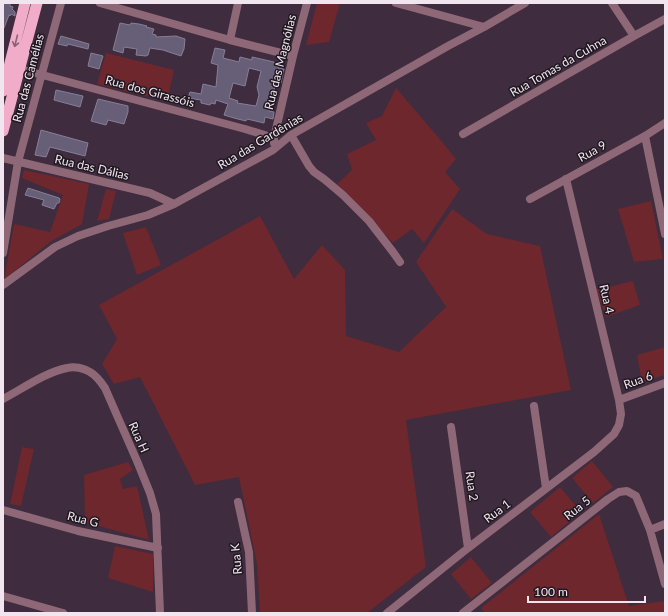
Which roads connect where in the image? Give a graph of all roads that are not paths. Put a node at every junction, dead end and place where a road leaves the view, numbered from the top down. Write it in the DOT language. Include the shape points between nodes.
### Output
graph roads {
  1 [pos="26,3"];
  2 [pos="38,3"];
  3 [pos="61,3"];
  4 [pos="100,3"];
  5 [pos="238,3"];
  6 [pos="307,3"];
  7 [pos="396,3"];
  8 [pos="525,3"];
  9 [pos="612,3"];
  10 [pos="665,19"];
  11 [pos="484,27"];
  12 [pos="634,36"];
  13 [pos="230,40"];
  14 [pos="292,56"];
  15 [pos="20,69"];
  16 [pos="42,75"];
  17 [pos="5,78"];
  18 [pos="3,91"];
  19 [pos="665,123"];
  20 [pos="3,131"];
  21 [pos="463,134"];
  22 [pos="291,135"];
  23 [pos="645,136"];
  24 [pos="274,138"];
  25 [pos="273,150"];
  26 [pos="3,158"];
  27 [pos="18,162"];
  28 [pos="566,179"];
  29 [pos="530,199"];
  30 [pos="174,204"];
  31 [pos="663,218"];
  32 [pos="665,234"];
  33 [pos="3,253"];
  34 [pos="400,262"];
  35 [pos="3,285"];
  36 [pos="665,383"];
  37 [pos="3,399"];
  38 [pos="619,400"];
  39 [pos="534,406"];
  40 [pos="619,425"];
  41 [pos="451,427"];
  42 [pos="546,488"];
  43 [pos="238,502"];
  44 [pos="3,510"];
  45 [pos="665,524"];
  46 [pos="650,530"];
  47 [pos="158,548"];
  48 [pos="468,548"];
  49 [pos="665,584"];
  50 [pos="3,596"];
  51 [pos="468,611"];
  52 [pos="63,613"];
  53 [pos="160,613"];
  54 [pos="252,613"];
  55 [pos="387,613"];
  1 -- 17 [label="highway, one-way"];
  2 -- 15 [label="highway"];
  3 -- 16 [label="street, Rua das Camélias"];
  4 -- 13 [label="street"];
  5 -- 13 [label="street"];
  6 -- 14 [label="street, Rua das Magnólias"];
  7 -- 11 [label="street"];
  8 -- 11 [label="street, Rua das Gardênias"];
  9 -- 12 [label="street"];
  10 -- 12 [label="street, Rua Tomas da Cuhna"];
  11 -- 22 [label="street, Rua das Gardênias"];
  12 -- 21 [label="street, Rua Tomas da Cuhna"];
  13 -- 14 [label="street"];
  14 -- 24 [label="street, Rua das Magnólias"];
  15 -- 16 [label="street, Rua dos Girassóis"];
  15 -- 20 [label="highway"];
  16 -- 24 [label="street, Rua dos Girassóis"];
  16 -- 27 [label="street, Rua das Camélias"];
  17 -- 18 [label="highway"];
  19 -- 23 [label="street, Rua 9"];
  22 -- 25 [label="street, Rua das Gardênias"];
  22 -- 34 [label="street" via="314,172 343,195 369,221"];
  23 -- 28 [label="street, Rua 9"];
  23 -- 31 [label="street"];
  24 -- 25 [label="street, Rua das Magnólias"];
  25 -- 30 [label="street, Rua das Gardênias"];
  26 -- 27 [label="street, Rua das Dálias"];
  27 -- 30 [label="street, Rua das Dálias" via="150,193"];
  27 -- 33 [label="street, Rua das Camélias"];
  28 -- 29 [label="street, Rua 9"];
  28 -- 38 [label="street, Rua 4"];
  30 -- 35 [label="street, Rua das Gardênias" via="148,215 78,236 55,247"];
  31 -- 32 [label="street"];
  36 -- 38 [label="street, Rua 6"];
  37 -- 47 [label="street, Rua H" via="51,373 68,367 90,372 98,378 105,388 150,493 156,514"];
  38 -- 40 [label="street, Rua 4"];
  39 -- 42 [label="street"];
  40 -- 42 [label="street, Rua 1" via="604,443"];
  41 -- 48 [label="street, Rua 2"];
  42 -- 48 [label="street, Rua 1"];
  43 -- 54 [label="street, Rua K" via="249,552"];
  44 -- 47 [label="street, Rua G"];
  45 -- 46 [label="street"];
  46 -- 49 [label="street, Rua 5"];
  46 -- 51 [label="street, Rua 5" via="636,496 627,491 619,492"];
  47 -- 53 [label="street, Rua H"];
  48 -- 55 [label="street, Rua 1"];
  50 -- 52 [label="street"];
}
